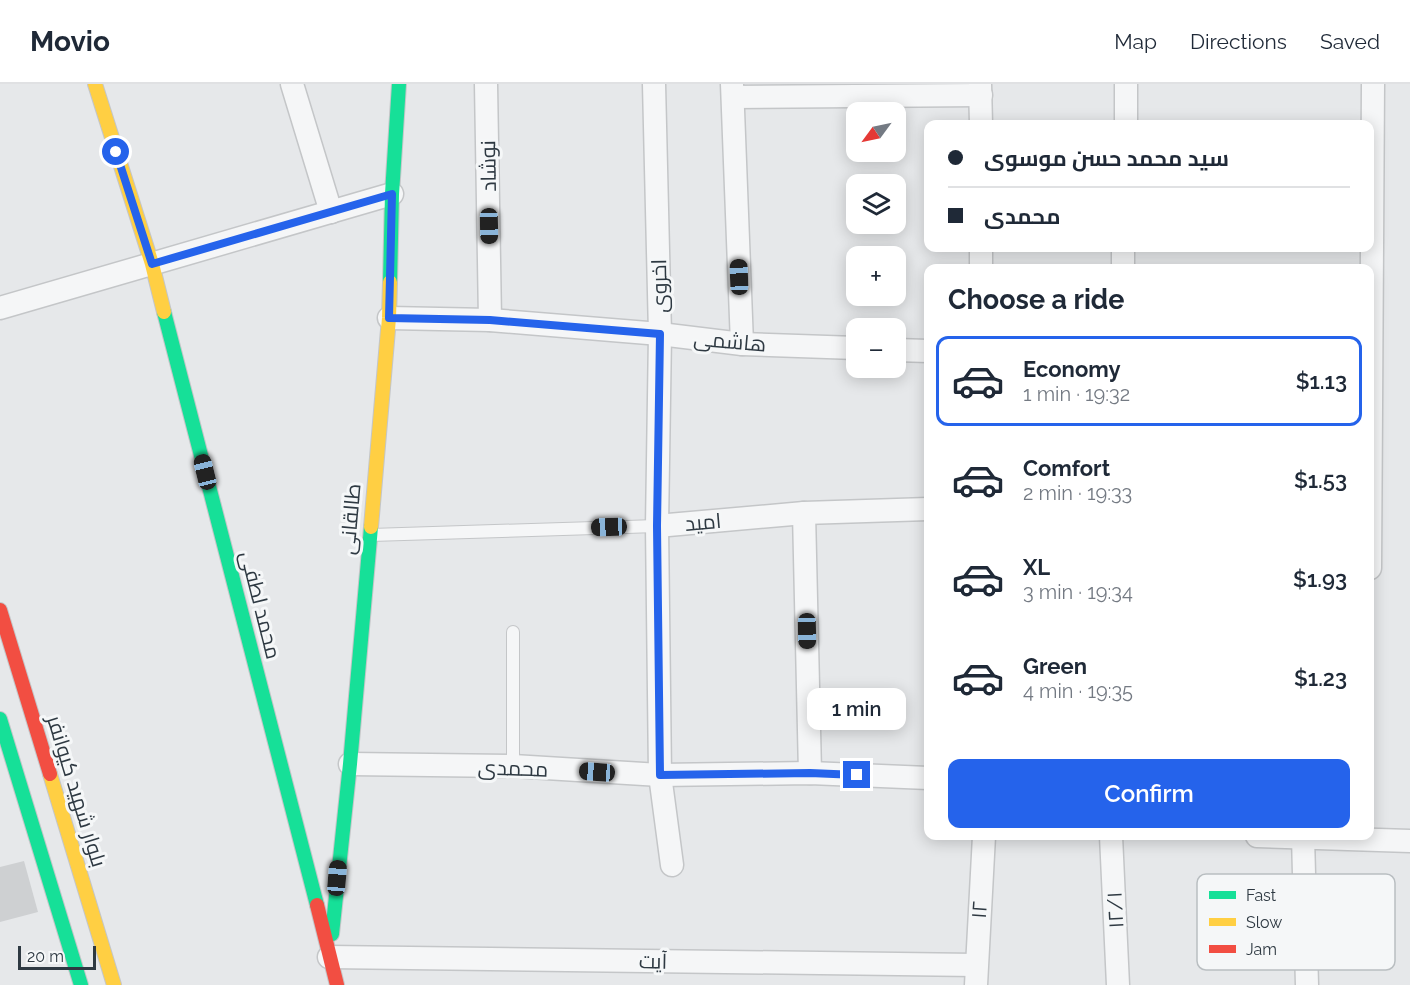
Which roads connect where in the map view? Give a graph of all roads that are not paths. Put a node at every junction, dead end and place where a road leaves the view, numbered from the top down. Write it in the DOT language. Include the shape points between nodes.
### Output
graph roads {
  1 [pos="95,84"];
  2 [pos="292,84"];
  3 [pos="399,84"];
  4 [pos="486,84"];
  5 [pos="654,84"];
  6 [pos="1126,84"];
  7 [pos="1373,84"];
  8 [pos="981,89"];
  9 [pos="732,91"];
  10 [pos="981,120"];
  11 [pos="1126,120"];
  12 [pos="1373,120"];
  13 [pos="392,194"];
  14 [pos="331,212"];
  15 [pos="152,264"];
  16 [pos="0,308"];
  17 [pos="389,318"];
  18 [pos="490,320"];
  19 [pos="660,334"];
  20 [pos="742,345"];
  21 [pos="846,348"];
  22 [pos="906,350"];
  23 [pos="924,351"];
  24 [pos="924,509"];
  25 [pos="804,513"];
  26 [pos="657,526"];
  27 [pos="370,535"];
  28 [pos="0,610"];
  29 [pos="513,632"];
  30 [pos="0,719"];
  31 [pos="350,764"];
  32 [pos="513,766"];
  33 [pos="810,773"];
  34 [pos="660,775"];
  35 [pos="924,778"];
  36 [pos="1374,838"];
  37 [pos="984,840"];
  38 [pos="1111,840"];
  39 [pos="1303,840"];
  40 [pos="1410,841"];
  41 [pos="672,865"];
  42 [pos="1304,874"];
  43 [pos="330,957"];
  44 [pos="1307,970"];
  45 [pos="976,975"];
  46 [pos="81,985"];
  47 [pos="114,985"];
  48 [pos="337,985"];
  49 [pos="1118,985"];
  50 [pos="1307,985"];
  1 -- 15 [label="street, محمد لطفی"];
  2 -- 14 [label="street"];
  3 -- 13 [label="street, طالقانی"];
  4 -- 18 [label="street, نوشاد"];
  5 -- 19 [label="street, اخروی"];
  6 -- 11 [label="street"];
  7 -- 12 [label="street"];
  8 -- 9 [label="street"];
  8 -- 10 [label="street"];
  9 -- 20 [label="street"];
  13 -- 14 [label="street"];
  13 -- 17 [label="street, طالقانی"];
  14 -- 15 [label="street"];
  15 -- 16 [label="street"];
  15 -- 43 [label="street, محمد لطفی"];
  17 -- 18 [label="street, هاشمی"];
  17 -- 27 [label="street, طالقانی"];
  18 -- 19 [label="street, هاشمی"];
  19 -- 20 [label="street, هاشمی"];
  19 -- 26 [label="street, اخروی"];
  20 -- 21 [label="street, هاشمی"];
  22 -- 23 [label="street"];
  24 -- 25 [label="street, امید"];
  25 -- 26 [label="street, امید"];
  25 -- 33 [label="street"];
  26 -- 27 [label="lane, امید"];
  26 -- 34 [label="street, اخروی"];
  27 -- 31 [label="street, طالقانی"];
  28 -- 47 [label="street, بلوار شهید کیوانفر"];
  29 -- 32 [label="lane"];
  30 -- 46 [label="street"];
  31 -- 32 [label="street, محمدی"];
  31 -- 43 [label="street, طالقانی"];
  32 -- 34 [label="street, محمدی"];
  33 -- 34 [label="street, محمدی"];
  33 -- 35 [label="street, محمدی"];
  34 -- 41 [label="street, اخروی"];
  36 -- 40 [label="street"];
  37 -- 45 [label="street, ۱۲"];
  38 -- 49 [label="street, ۱۲/۱"];
  39 -- 42 [label="street"];
  43 -- 45 [label="street, آیت"];
  43 -- 48 [label="street, محمد لطفی"];
  44 -- 50 [label="street"];
}
